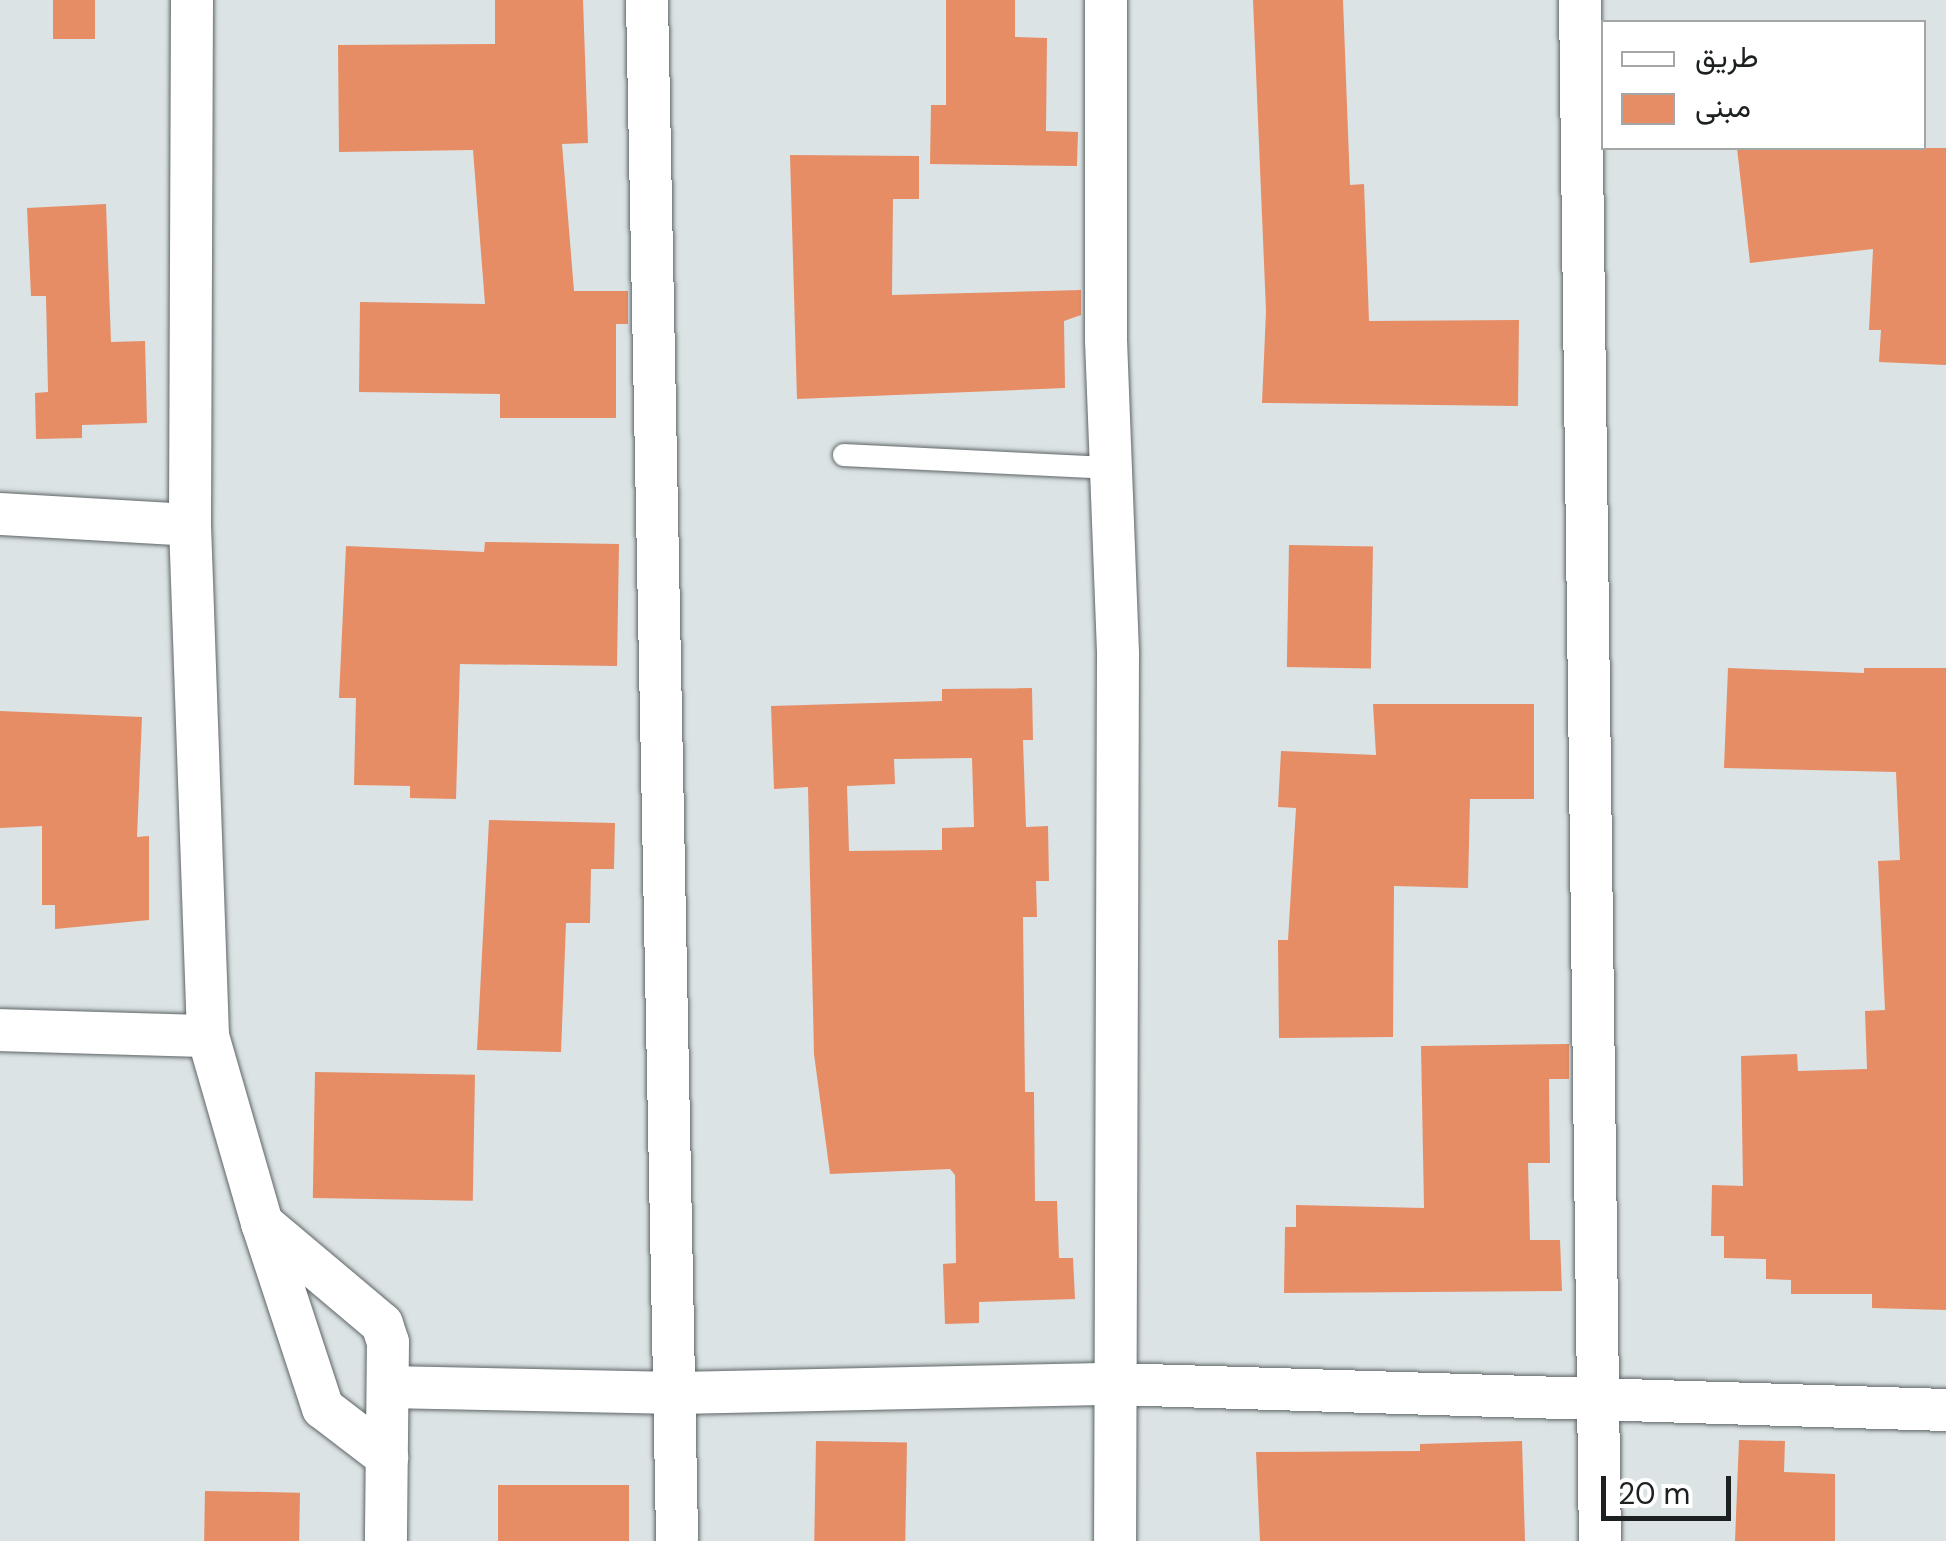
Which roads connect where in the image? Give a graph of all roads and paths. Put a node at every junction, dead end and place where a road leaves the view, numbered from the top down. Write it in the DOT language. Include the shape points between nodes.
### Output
graph roads {
  1 [pos="192,0"];
  2 [pos="647,0"];
  3 [pos="1106,0"];
  4 [pos="1580,0"];
  5 [pos="844,456"];
  6 [pos="1112,468"];
  7 [pos="0,514"];
  8 [pos="190,525"];
  9 [pos="0,1030"];
  10 [pos="208,1036"];
  11 [pos="262,1223"];
  12 [pos="1114,1384"];
  13 [pos="388,1386"];
  14 [pos="677,1394"];
  15 [pos="1602,1396"];
  16 [pos="1946,1410"];
  17 [pos="387,1457"];
  18 [pos="386,1541"];
  19 [pos="677,1541"];
  20 [pos="1115,1541"];
  21 [pos="1600,1541"];
  1 -- 8 [label="street"];
  2 -- 14 [label="street"];
  3 -- 6 [label="street"];
  4 -- 15 [label="street"];
  5 -- 6 [label="lane"];
  6 -- 12 [label="street" via="1118,655"];
  7 -- 8 [label="street"];
  8 -- 10 [label="street"];
  9 -- 10 [label="street"];
  10 -- 11 [label="street"];
  11 -- 13 [label="street" via="382,1324"];
  11 -- 17 [label="street" via="322,1408"];
  12 -- 14 [label="street"];
  12 -- 15 [label="street"];
  12 -- 20 [label="street"];
  13 -- 14 [label="street"];
  13 -- 17 [label="street"];
  14 -- 19 [label="street"];
  15 -- 16 [label="street"];
  15 -- 21 [label="street"];
  17 -- 18 [label="street"];
}
